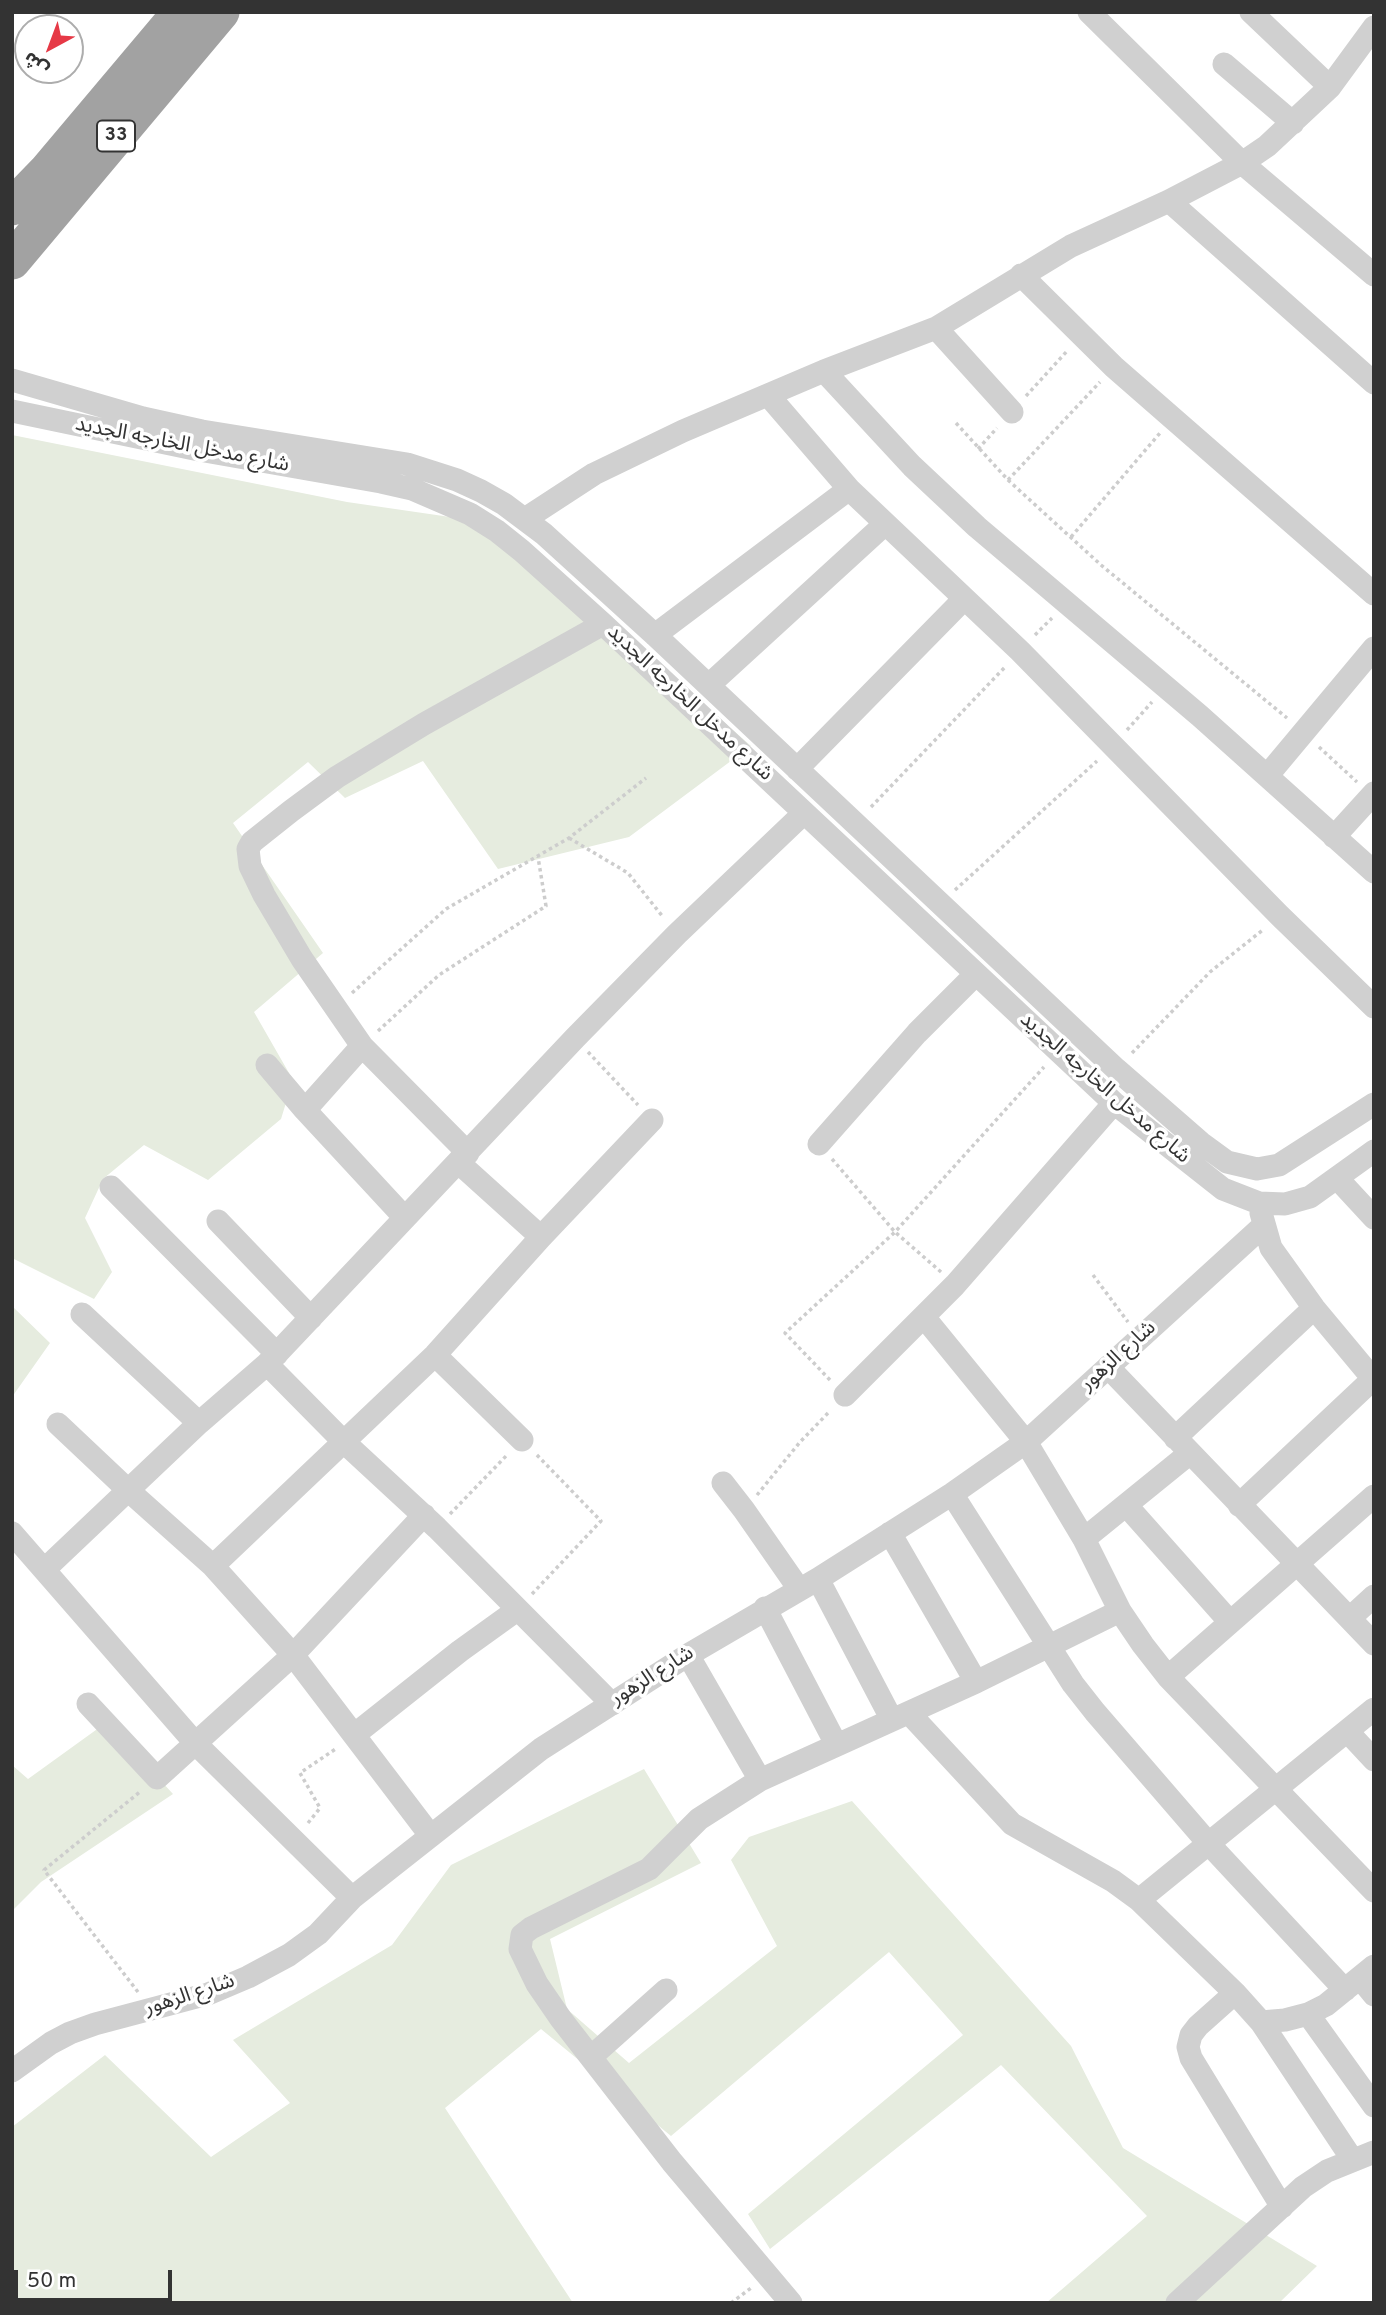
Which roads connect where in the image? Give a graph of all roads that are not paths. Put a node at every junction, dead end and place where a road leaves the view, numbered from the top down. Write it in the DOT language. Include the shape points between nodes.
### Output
graph roads {
  1 [pos="181,12"];
  2 [pos="221,12"];
  3 [pos="1089,12"];
  4 [pos="1251,12"];
  5 [pos="1374,27"];
  6 [pos="1224,64"];
  7 [pos="1330,87"];
  8 [pos="1293,123"];
  9 [pos="1242,163"];
  10 [pos="1170,201"];
  11 [pos="12,207"];
  12 [pos="12,261"];
  13 [pos="1021,275"];
  14 [pos="1374,275"];
  15 [pos="936,328"];
  16 [pos="824,371"];
  17 [pos="12,380"];
  18 [pos="1374,383"];
  19 [pos="768,396"];
  20 [pos="75,399"];
  21 [pos="12,411"];
  22 [pos="1012,412"];
  23 [pos="70,424"];
  24 [pos="849,489"];
  25 [pos="526,519"];
  26 [pos="885,524"];
  27 [pos="1374,594"];
  28 [pos="964,598"];
  29 [pos="603,624"];
  30 [pos="655,635"];
  31 [pos="1374,648"];
  32 [pos="709,685"];
  33 [pos="797,769"];
  34 [pos="1267,776"];
  35 [pos="1373,794"];
  36 [pos="804,813"];
  37 [pos="1334,837"];
  38 [pos="1374,872"];
  39 [pos="976,974"];
  40 [pos="1374,1007"];
  41 [pos="362,1046"];
  42 [pos="267,1065"];
  43 [pos="1114,1103"];
  44 [pos="1374,1104"];
  45 [pos="305,1110"];
  46 [pos="652,1120"];
  47 [pos="819,1144"];
  48 [pos="1374,1151"];
  49 [pos="463,1158"];
  50 [pos="1257,1169"];
  51 [pos="1337,1178"];
  52 [pos="111,1187"];
  53 [pos="1261,1214"];
  54 [pos="405,1218"];
  55 [pos="1374,1218"];
  56 [pos="218,1221"];
  57 [pos="541,1237"];
  58 [pos="1314,1308"];
  59 [pos="82,1314"];
  60 [pos="923,1317"];
  61 [pos="311,1318"];
  62 [pos="435,1354"];
  63 [pos="272,1359"];
  64 [pos="1108,1367"];
  65 [pos="1373,1379"];
  66 [pos="845,1395"];
  67 [pos="199,1423"];
  68 [pos="58,1424"];
  69 [pos="522,1440"];
  70 [pos="344,1442"];
  71 [pos="1026,1442"];
  72 [pos="1183,1446"];
  73 [pos="723,1483"];
  74 [pos="129,1491"];
  75 [pos="952,1494"];
  76 [pos="1374,1496"];
  77 [pos="1126,1505"];
  78 [pos="1239,1505"];
  79 [pos="430,1522"];
  80 [pos="12,1533"];
  81 [pos="890,1533"];
  82 [pos="1084,1539"];
  83 [pos="1296,1564"];
  84 [pos="214,1566"];
  85 [pos="45,1569"];
  86 [pos="808,1584"];
  87 [pos="1374,1596"];
  88 [pos="765,1608"];
  89 [pos="517,1610"];
  90 [pos="1120,1611"];
  91 [pos="1350,1618"];
  92 [pos="1230,1622"];
  93 [pos="1374,1644"];
  94 [pos="1049,1646"];
  95 [pos="293,1655"];
  96 [pos="688,1655"];
  97 [pos="1168,1677"];
  98 [pos="976,1682"];
  99 [pos="88,1704"];
  100 [pos="611,1704"];
  101 [pos="1374,1709"];
  102 [pos="900,1717"];
  103 [pos="1347,1731"];
  104 [pos="354,1735"];
  105 [pos="196,1744"];
  106 [pos="836,1744"];
  107 [pos="1374,1760"];
  108 [pos="760,1780"];
  109 [pos="1276,1789"];
  110 [pos="430,1835"];
  111 [pos="1209,1844"];
  112 [pos="1374,1891"];
  113 [pos="352,1898"];
  114 [pos="1139,1900"];
  115 [pos="1363,1982"];
  116 [pos="666,1990"];
  117 [pos="1235,1993"];
  118 [pos="1308,2014"];
  119 [pos="1261,2022"];
  120 [pos="591,2057"];
  121 [pos="12,2071"];
  122 [pos="1374,2106"];
  123 [pos="1363,2156"];
  124 [pos="1282,2207"];
  125 [pos="790,2303"];
  126 [pos="1177,2303"];
  1 -- 11 [label="highway, 33"];
  2 -- 12 [label="highway, 33"];
  3 -- 9 [label="street"];
  4 -- 7 [label="street"];
  5 -- 7 [label="street"];
  6 -- 8 [label="street"];
  7 -- 8 [label="street"];
  8 -- 9 [label="street"];
  9 -- 10 [label="street"];
  9 -- 14 [label="street"];
  10 -- 13 [label="street" via="1071,246"];
  10 -- 18 [label="street"];
  13 -- 15 [label="street"];
  13 -- 27 [label="street" via="1114,367"];
  15 -- 16 [label="street"];
  15 -- 22 [label="street"];
  16 -- 19 [label="street"];
  16 -- 34 [label="street" via="937,490"];
  17 -- 20 [label="street, شارع مدخل الخارجه الجديد"];
  19 -- 24 [label="street"];
  19 -- 25 [label="street" via="594,474"];
  20 -- 23 [label="street"];
  20 -- 25 [label="street, شارع مدخل الخارجه الجديد" via="202,431 407,464 481,491"];
  21 -- 23 [label="street, شارع مدخل الخارجه الجديد"];
  23 -- 29 [label="street, شارع مدخل الخارجه الجديد" via="381,482 442,500 497,531"];
  24 -- 26 [label="street"];
  24 -- 30 [label="street"];
  25 -- 30 [label="street, شارع مدخل الخارجه الجديد"];
  26 -- 28 [label="street"];
  26 -- 32 [label="street"];
  28 -- 33 [label="street"];
  28 -- 40 [label="street"];
  29 -- 36 [label="street, شارع مدخل الخارجه الجديد"];
  29 -- 41 [label="street" via="337,777 252,842 247,854 264,895"];
  30 -- 32 [label="street, شارع مدخل الخارجه الجديد"];
  31 -- 34 [label="street"];
  32 -- 33 [label="street, شارع مدخل الخارجه الجديد"];
  33 -- 50 [label="street, شارع مدخل الخارجه الجديد" via="1201,1143 1227,1162"];
  34 -- 37 [label="street"];
  35 -- 37 [label="street"];
  36 -- 39 [label="street, شارع مدخل الخارجه الجديد"];
  36 -- 49 [label="street" via="677,934"];
  37 -- 38 [label="street"];
  39 -- 43 [label="street, شارع مدخل الخارجه الجديد"];
  39 -- 47 [label="street" via="916,1033"];
  41 -- 45 [label="street"];
  41 -- 49 [label="street"];
  42 -- 45 [label="street"];
  43 -- 53 [label="street, شارع مدخل الخارجه الجديد"];
  43 -- 60 [label="street"];
  44 -- 50 [label="street" via="1279,1166"];
  45 -- 54 [label="street"];
  46 -- 57 [label="street"];
  48 -- 51 [label="street"];
  49 -- 54 [label="street"];
  49 -- 57 [label="street"];
  50 -- 53 [label="street"];
  51 -- 53 [label="street" via="1310,1197"];
  51 -- 55 [label="street"];
  52 -- 63 [label="street"];
  53 -- 58 [label="street" via="1271,1248"];
  53 -- 64 [label="street, شارع الزهور"];
  54 -- 61 [label="street"];
  56 -- 61 [label="street"];
  57 -- 62 [label="street"];
  58 -- 65 [label="street"];
  58 -- 72 [label="street"];
  59 -- 67 [label="street"];
  60 -- 66 [label="street"];
  60 -- 71 [label="street"];
  61 -- 63 [label="street"];
  62 -- 69 [label="street"];
  62 -- 70 [label="street"];
  63 -- 67 [label="street"];
  63 -- 70 [label="street"];
  64 -- 71 [label="street, شارع الزهور"];
  64 -- 72 [label="street"];
  65 -- 78 [label="street"];
  67 -- 74 [label="street"];
  68 -- 74 [label="street"];
  70 -- 79 [label="street"];
  70 -- 84 [label="street"];
  71 -- 75 [label="street, شارع الزهور"];
  71 -- 82 [label="street"];
  72 -- 77 [label="street"];
  72 -- 78 [label="street"];
  73 -- 86 [label="street"];
  74 -- 84 [label="street"];
  74 -- 85 [label="street"];
  75 -- 81 [label="street, شارع الزهور"];
  75 -- 94 [label="street"];
  76 -- 83 [label="street"];
  77 -- 82 [label="street"];
  77 -- 92 [label="street"];
  78 -- 83 [label="street"];
  79 -- 89 [label="street"];
  79 -- 95 [label="street"];
  80 -- 85 [label="street"];
  81 -- 86 [label="street, شارع الزهور"];
  81 -- 98 [label="street"];
  82 -- 90 [label="street"];
  83 -- 91 [label="street"];
  83 -- 92 [label="street"];
  84 -- 95 [label="street"];
  85 -- 105 [label="street"];
  86 -- 88 [label="street, شارع الزهور"];
  86 -- 102 [label="street"];
  87 -- 91 [label="street"];
  88 -- 96 [label="street, شارع الزهور"];
  88 -- 106 [label="street"];
  89 -- 100 [label="street"];
  89 -- 104 [label="street"];
  90 -- 94 [label="street"];
  90 -- 97 [label="street"];
  91 -- 93 [label="street"];
  92 -- 97 [label="street"];
  94 -- 98 [label="street"];
  94 -- 111 [label="street" via="1095,1712"];
  95 -- 104 [label="street"];
  95 -- 105 [label="street"];
  96 -- 100 [label="street, شارع الزهور"];
  96 -- 108 [label="street"];
  97 -- 109 [label="street"];
  98 -- 102 [label="street"];
  99 -- 105 [label="street" via="157,1778"];
  100 -- 110 [label="street, شارع الزهور" via="541,1749"];
  101 -- 103 [label="street"];
  102 -- 106 [label="street"];
  102 -- 114 [label="street" via="1013,1824"];
  103 -- 107 [label="street"];
  103 -- 109 [label="street"];
  104 -- 110 [label="street"];
  105 -- 113 [label="street"];
  106 -- 108 [label="street"];
  108 -- 120 [label="street" via="699,1819 649,1869 522,1935 520,1949 537,1984"];
  109 -- 111 [label="street"];
  109 -- 112 [label="street"];
  110 -- 113 [label="street, شارع الزهور"];
  111 -- 114 [label="street"];
  111 -- 115 [label="street"];
  113 -- 121 [label="street, شارع الزهور" via="318,1934 248,1977 208,1994 70,2033"];
  114 -- 117 [label="street"];
  115 -- 118 [label="street"];
  116 -- 120 [label="street"];
  117 -- 119 [label="street"];
  117 -- 124 [label="street" via="1198,2026 1188,2047"];
  118 -- 119 [label="street"];
  118 -- 122 [label="street"];
  119 -- 123 [label="street"];
  120 -- 125 [label="street"];
  123 -- 124 [label="street" via="1327,2171"];
  124 -- 126 [label="street"];
}
